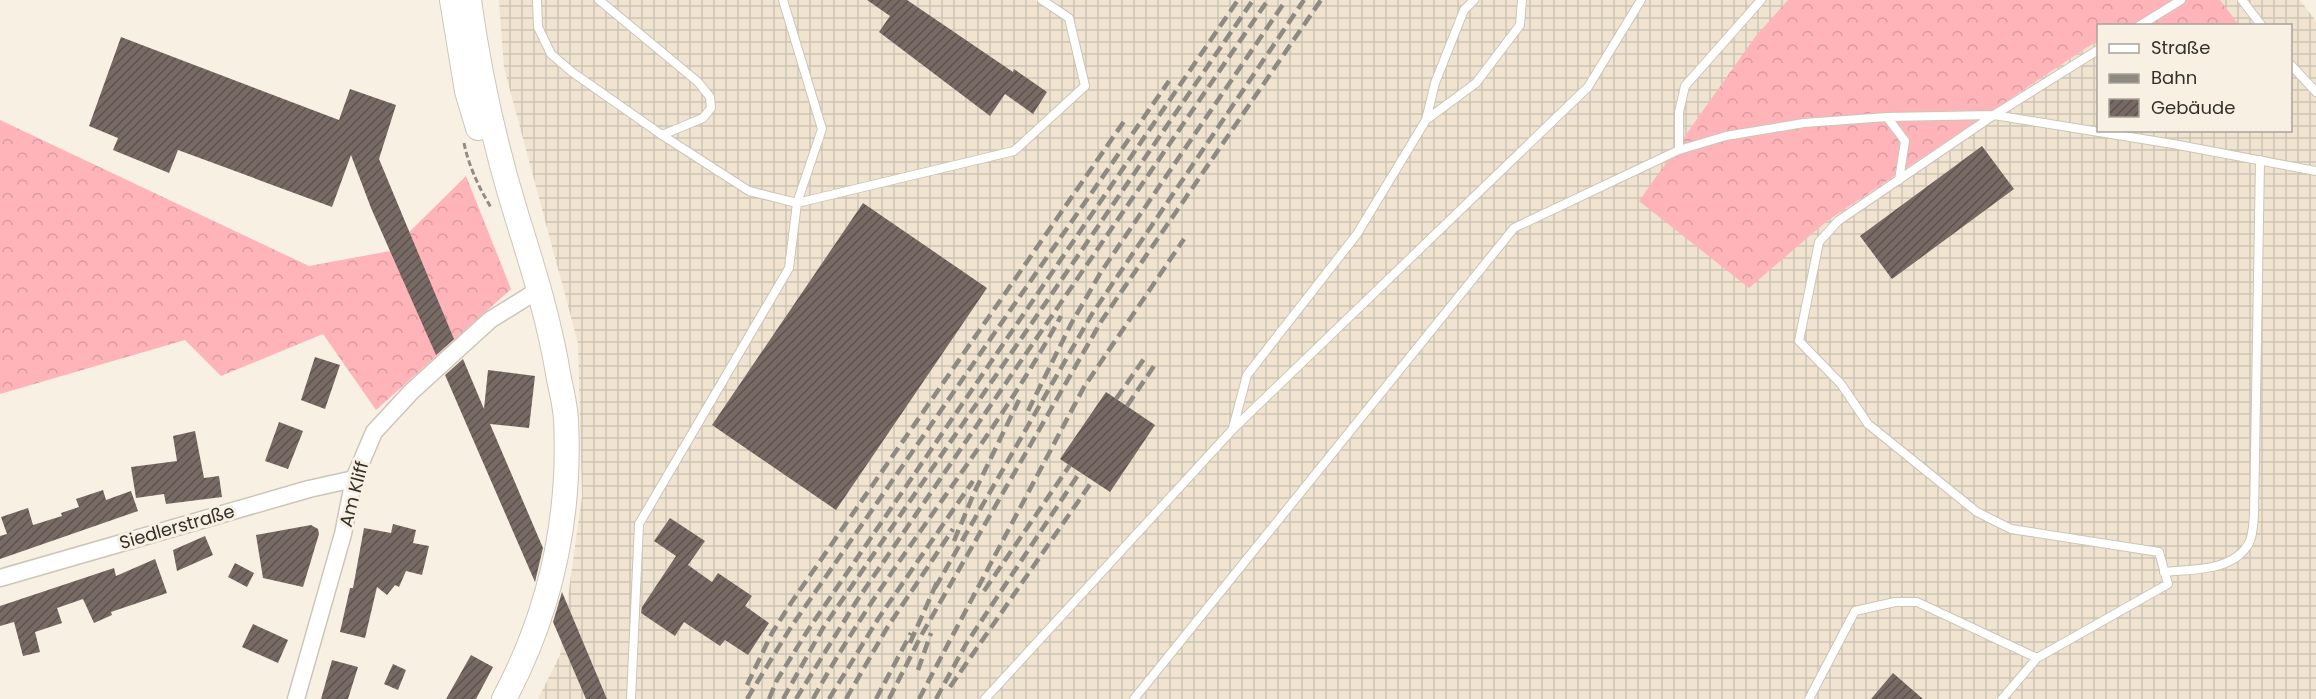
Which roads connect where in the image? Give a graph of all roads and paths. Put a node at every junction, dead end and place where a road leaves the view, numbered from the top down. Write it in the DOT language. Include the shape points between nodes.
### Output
graph roads {
  1 [pos="452,0"];
  2 [pos="469,0"];
  3 [pos="537,0"];
  4 [pos="599,0"];
  5 [pos="783,0"];
  6 [pos="1042,0"];
  7 [pos="1474,0"];
  8 [pos="1522,0"];
  9 [pos="1641,0"];
  10 [pos="1761,0"];
  11 [pos="2181,0"];
  12 [pos="2242,0"];
  13 [pos="2142,24"];
  14 [pos="2260,24"];
  15 [pos="2097,52"];
  16 [pos="2292,66"];
  17 [pos="2316,92"];
  18 [pos="1994,115"];
  19 [pos="1887,117"];
  20 [pos="1426,120"];
  21 [pos="463,135"];
  22 [pos="662,135"];
  23 [pos="1679,150"];
  24 [pos="2260,160"];
  25 [pos="2316,171"];
  26 [pos="1899,180"];
  27 [pos="797,202"];
  28 [pos="493,211"];
  29 [pos="516,215"];
  30 [pos="540,289"];
  31 [pos="1233,429"];
  32 [pos="354,478"];
  33 [pos="2164,572"];
  34 [pos="0,578"];
  35 [pos="2037,657"];
  36 [pos="296,699"];
  37 [pos="504,699"];
  38 [pos="631,699"];
  39 [pos="985,699"];
  40 [pos="1134,699"];
  41 [pos="1809,699"];
  42 [pos="2002,699"];
  1 -- 29 [label="street" via="467,91 494,173"];
  2 -- 29 [label="street" via="488,110"];
  3 -- 22 [label="lane" via="538,27 551,54"];
  4 -- 22 [label="lane" via="698,82 710,97 711,108 703,118"];
  5 -- 27 [label="lane" via="822,129"];
  6 -- 27 [label="lane" via="1069,18 1085,86 1014,151"];
  7 -- 20 [label="lane" via="1464,10 1443,62"];
  8 -- 20 [label="lane" via="1520,25 1476,83"];
  9 -- 31 [label="lane" via="1588,87"];
  10 -- 23 [label="lane" via="1685,86 1678,112"];
  11 -- 13 [label="lane"];
  12 -- 14 [label="lane"];
  15 -- 18 [label="lane"];
  16 -- 17 [label="lane"];
  18 -- 19 [label="lane"];
  18 -- 24 [label="lane"];
  18 -- 26 [label="lane"];
  19 -- 23 [label="lane" via="1804,123 1726,136"];
  19 -- 26 [label="lane" via="1905,141"];
  20 -- 31 [label="lane" via="1357,234 1246,375"];
  21 -- 28 [label="path" via="467,157"];
  22 -- 27 [label="lane" via="750,191"];
  23 -- 40 [label="lane" via="1514,228"];
  24 -- 25 [label="lane"];
  24 -- 33 [label="lane" via="2254,516 2250,542 2240,555 2223,565"];
  26 -- 33 [label="lane" via="1838,221 1819,242 1799,341 1841,384 1868,424 1977,512 2011,529 2159,552"];
  27 -- 38 [label="lane" via="789,268 639,524"];
  29 -- 30 [label="street"];
  30 -- 32 [label="street, Am Kliff" via="490,320 411,392 374,432"];
  30 -- 37 [label="street" via="552,333 566,418 565,507 552,581 525,660"];
  31 -- 39 [label="lane"];
  32 -- 34 [label="street, Siedlerstraße"];
  32 -- 36 [label="street, Am Kliff" via="343,534"];
  33 -- 35 [label="lane" via="2168,584"];
  35 -- 41 [label="lane" via="1917,602 1895,602 1855,611"];
  35 -- 42 [label="lane"];
}
